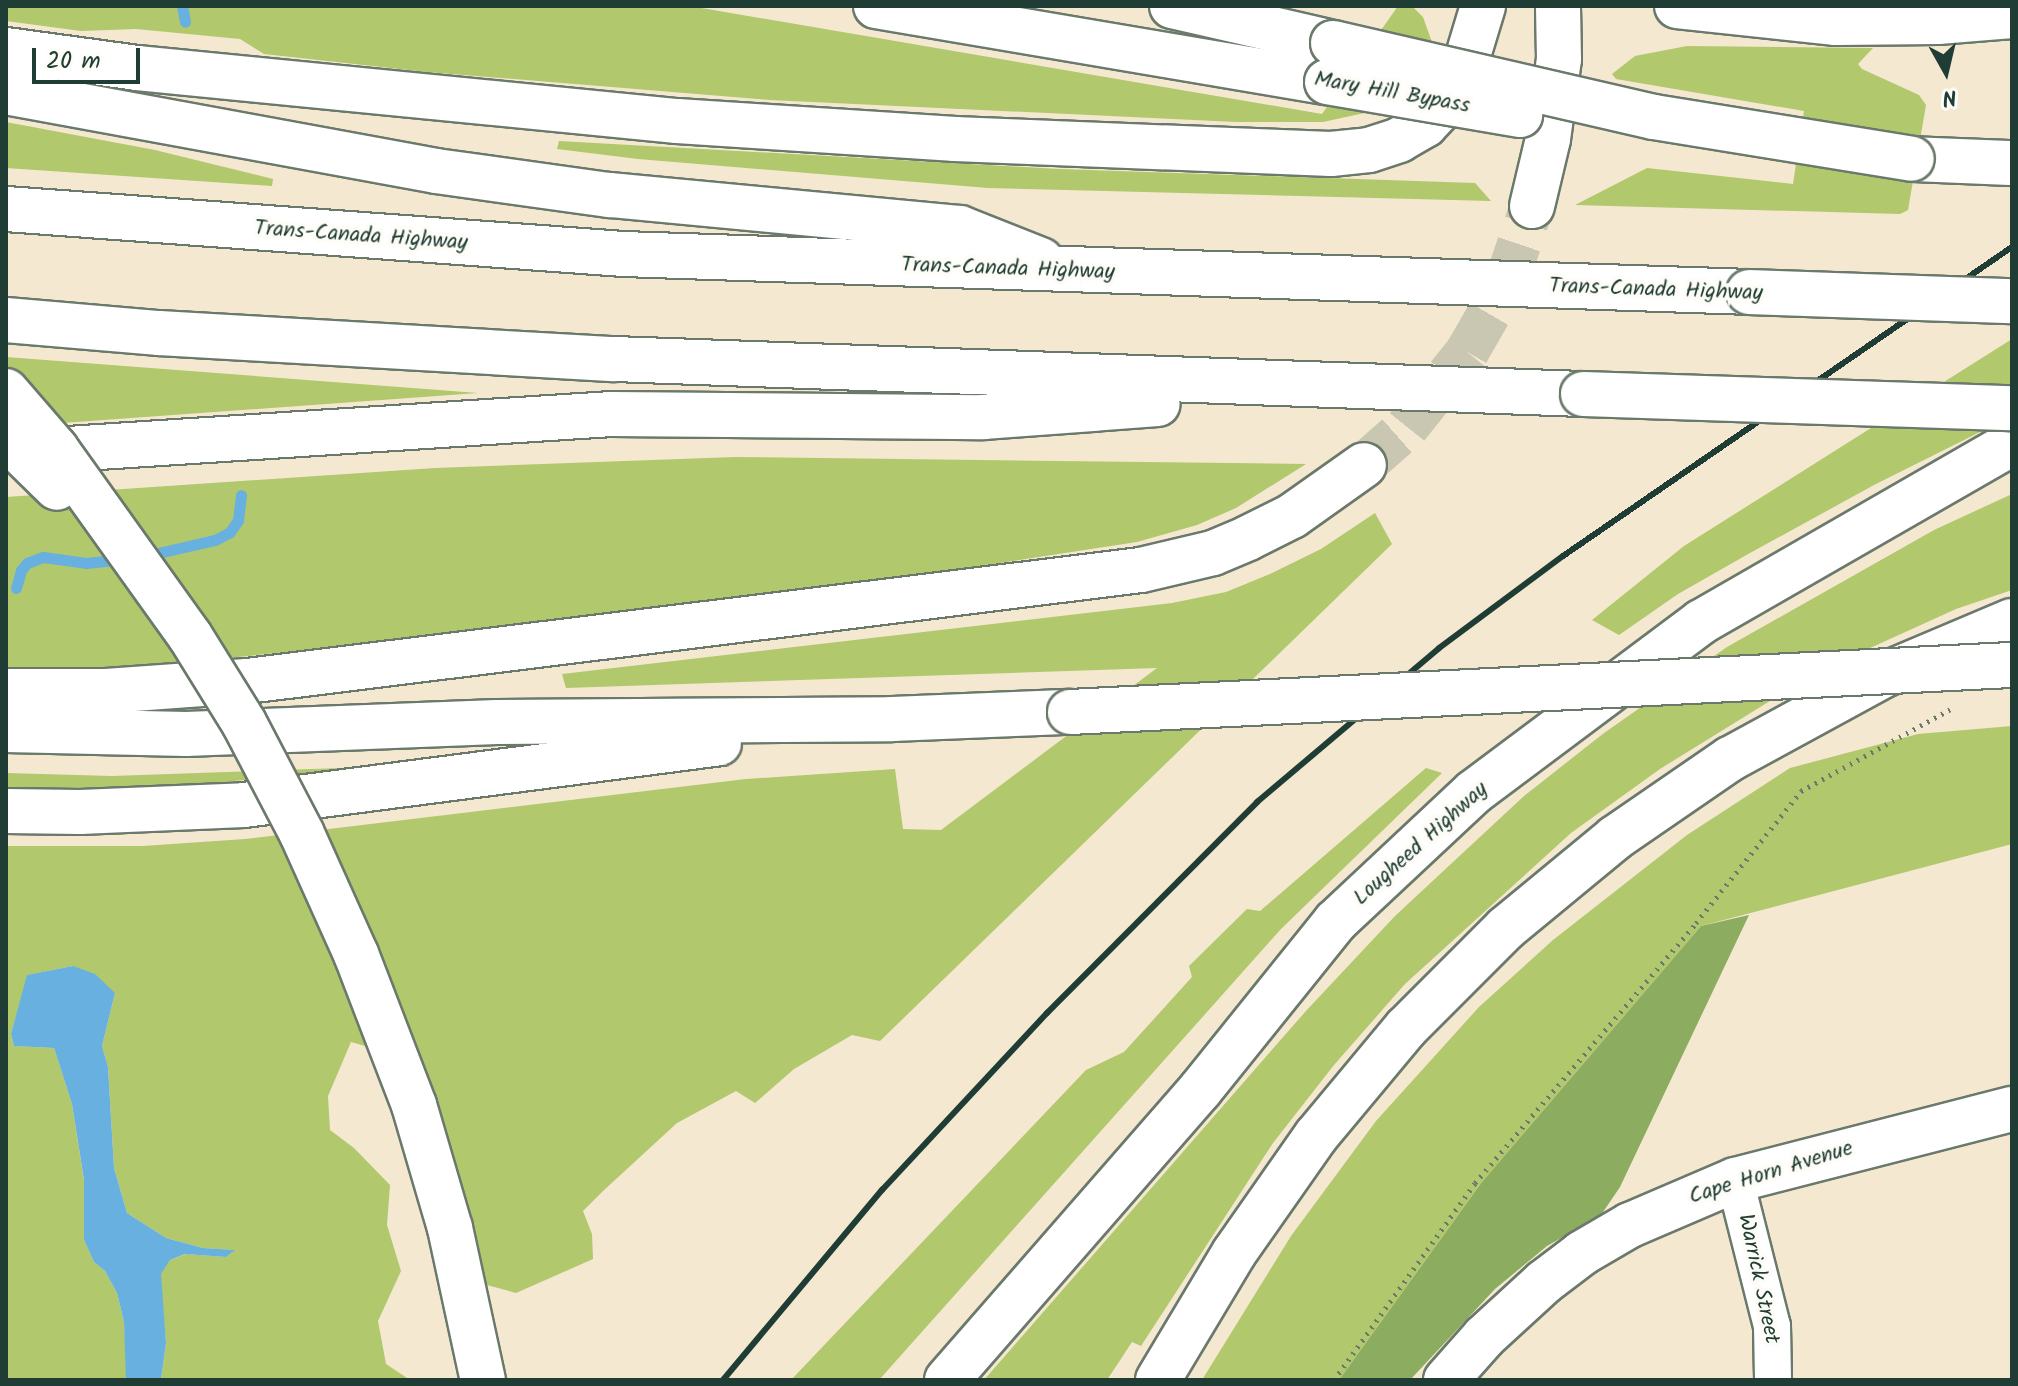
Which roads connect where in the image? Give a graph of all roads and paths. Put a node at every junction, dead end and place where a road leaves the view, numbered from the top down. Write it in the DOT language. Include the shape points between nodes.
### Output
graph roads {
  1 [pos="876,6"];
  2 [pos="1172,6"];
  3 [pos="1483,6"];
  4 [pos="1558,6"];
  5 [pos="1677,6"];
  6 [pos="2012,16"];
  7 [pos="6,50"];
  8 [pos="1330,63"];
  9 [pos="6,92"];
  10 [pos="2012,163"];
  11 [pos="1532,206"];
  12 [pos="6,209"];
  13 [pos="1069,272"];
  14 [pos="2012,301"];
  15 [pos="6,320"];
  16 [pos="1368,387"];
  17 [pos="6,391"];
  18 [pos="2012,408"];
  19 [pos="6,438"];
  20 [pos="2012,443"];
  21 [pos="6,454"];
  22 [pos="1364,465"];
  23 [pos="171,610"];
  24 [pos="2012,621"];
  25 [pos="2012,665"];
  26 [pos="6,691"];
  27 [pos="1959,703"];
  28 [pos="892,719"];
  29 [pos="6,730"];
  30 [pos="6,811"];
  31 [pos="2012,1109"];
  32 [pos="1735,1180"];
  33 [pos="483,1380"];
  34 [pos="947,1380"];
  35 [pos="1158,1380"];
  36 [pos="1334,1380"];
  37 [pos="1446,1380"];
  38 [pos="1773,1380"];
  1 -- 8 [label="main road, Mary Hill Bypass"];
  2 -- 8 [label="main road"];
  3 -- 7 [label="main road" via="1464,69 1425,125 1369,150 1331,154 677,121 137,68"];
  4 -- 11 [label="main road" via="1559,59"];
  5 -- 6 [label="main road" via="1836,23"];
  8 -- 10 [label="main road, Mary Hill Bypass, bridge" via="1665,137"];
  9 -- 13 [label="main road" via="450,173 610,195 960,228"];
  12 -- 13 [label="main road, Trans-Canada Highway" via="623,254"];
  13 -- 14 [label="main road, Trans-Canada Highway, bridge"];
  15 -- 16 [label="main road" via="614,359"];
  16 -- 18 [label="main road, bridge"];
  16 -- 21 [label="main road" via="983,417 612,414"];
  17 -- 23 [label="main road, bridge" via="56,449"];
  19 -- 23 [label="main road, bridge"];
  20 -- 34 [label="main road, Lougheed Highway" via="1701,622 1474,792 1335,922 1200,1090"];
  22 -- 26 [label="main road" via="1305,508 1248,538 1201,556 1129,572 247,681 106,691"];
  23 -- 33 [label="main road, bridge" via="273,776 361,964 432,1163"];
  24 -- 35 [label="main road" via="1884,675 1730,759 1615,838 1506,928 1406,1028 1316,1136 1234,1253"];
  25 -- 28 [label="main road, bridge"];
  27 -- 36 [label="path" via="1801,791 1475,1183"];
  28 -- 29 [label="main road" via="497,722 186,734"];
  28 -- 30 [label="main road" via="244,805"];
  31 -- 32 [label="main road, Cape Horn Avenue"];
  32 -- 37 [label="main road, Cape Horn Avenue" via="1630,1225 1582,1253 1484,1337"];
  32 -- 38 [label="street, Warrick Street" via="1772,1326"];
}
